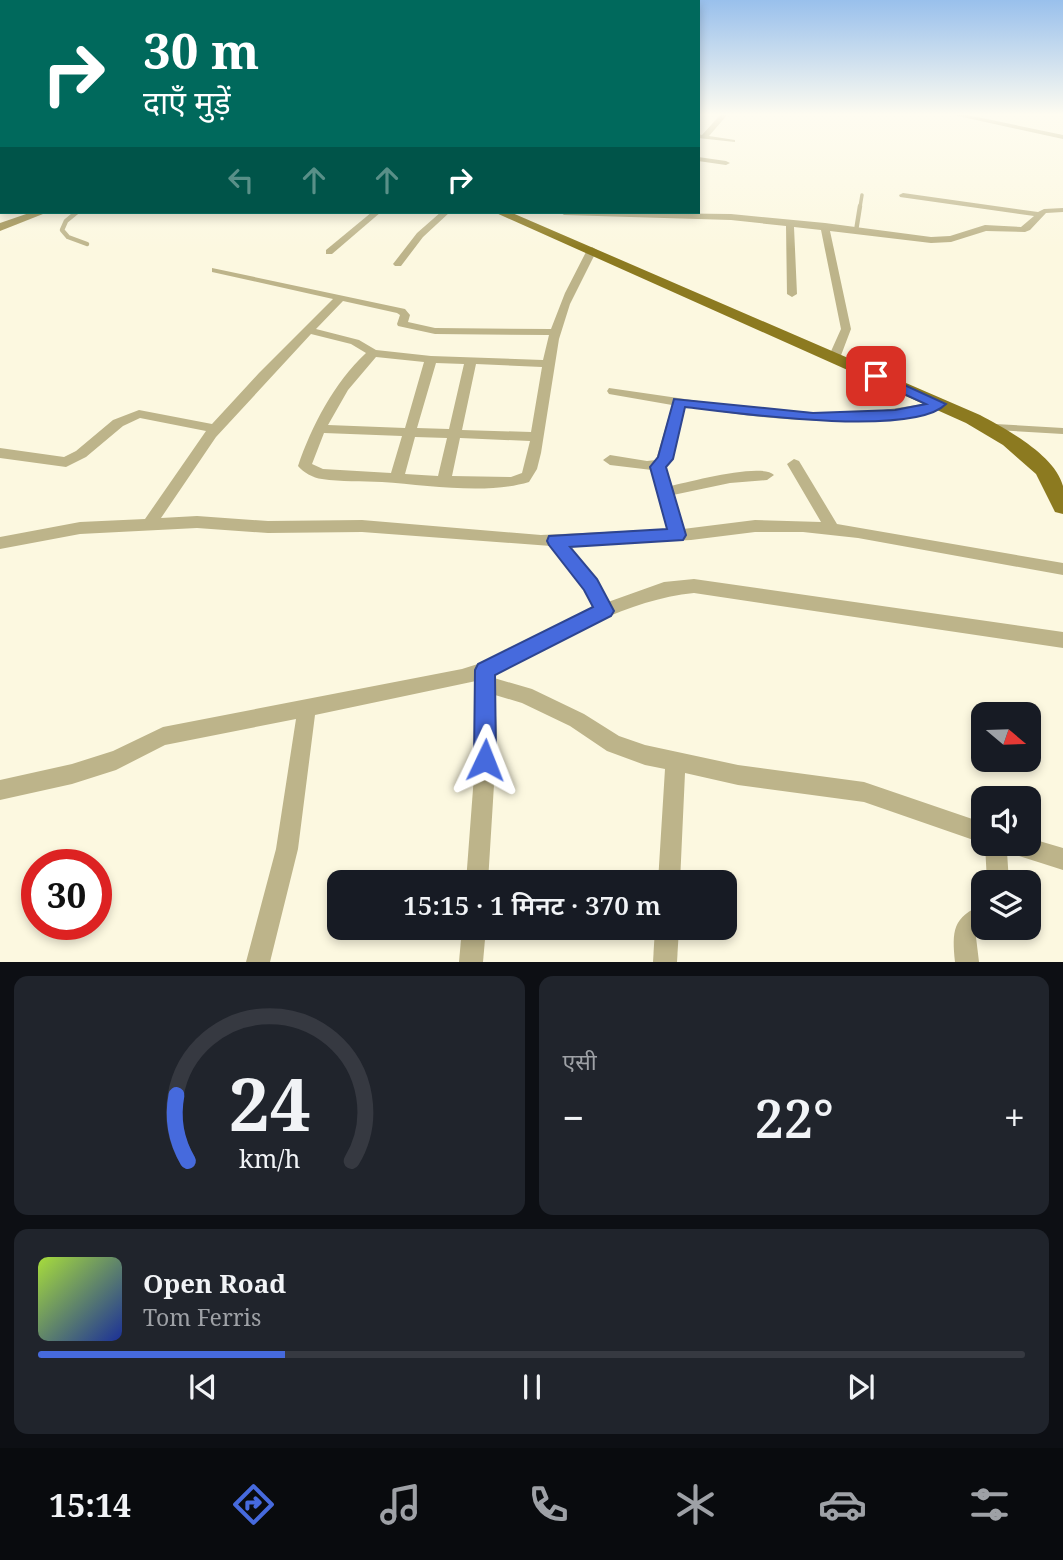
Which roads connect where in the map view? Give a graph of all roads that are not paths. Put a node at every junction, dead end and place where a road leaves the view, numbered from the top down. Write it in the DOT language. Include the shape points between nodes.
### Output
graph roads {
  1 [pos="700,159"];
  2 [pos="726,163"];
  3 [pos="862,195"];
  4 [pos="902,195"];
  5 [pos="1063,210"];
  6 [pos="36,214"];
  7 [pos="75,214"];
  8 [pos="375,214"];
  9 [pos="444,214"];
  10 [pos="510,214"];
  11 [pos="659,214"];
  12 [pos="1041,215"];
  13 [pos="790,222"];
  14 [pos="825,226"];
  15 [pos="0,227"];
  16 [pos="856,230"];
  17 [pos="87,244"];
  18 [pos="592,250"];
  19 [pos="329,252"];
  20 [pos="398,264"];
  21 [pos="215,270"];
  22 [pos="792,294"];
  23 [pos="340,299"];
  24 [pos="308,330"];
  25 [pos="556,332"];
  26 [pos="373,353"];
  27 [pos="834,358"];
  28 [pos="431,359"];
  29 [pos="471,360"];
  30 [pos="549,364"];
  31 [pos="613,391"];
  32 [pos="679,402"];
  33 [pos="939,404"];
  34 [pos="987,427"];
  35 [pos="215,429"];
  36 [pos="322,429"];
  37 [pos="1063,431"];
  38 [pos="408,432"];
  39 [pos="453,434"];
  40 [pos="537,438"];
  41 [pos="0,453"];
  42 [pos="610,460"];
  43 [pos="794,464"];
  44 [pos="658,467"];
  45 [pos="767,475"];
  46 [pos="397,477"];
  47 [pos="444,479"];
  48 [pos="665,492"];
  49 [pos="1063,506"];
  50 [pos="149,525"];
  51 [pos="832,529"];
  52 [pos="677,535"];
  53 [pos="555,541"];
  54 [pos="0,543"];
  55 [pos="1063,569"];
  56 [pos="603,607"];
  57 [pos="1063,640"];
  58 [pos="485,677"];
  59 [pos="307,706"];
  60 [pos="675,763"];
  61 [pos="0,790"];
  62 [pos="971,829"];
  63 [pos="1041,852"];
  64 [pos="1063,859"];
  65 [pos="478,870"];
  66 [pos="670,870"];
  67 [pos="971,924"];
  68 [pos="473,940"];
  69 [pos="666,940"];
  70 [pos="258,961"];
  71 [pos="471,961"];
  72 [pos="665,961"];
  73 [pos="967,961"];
  1 -- 2 [label="street"];
  3 -- 16 [label="lane"];
  4 -- 12 [label="street"];
  5 -- 12 [label="street" via="1048,209"];
  6 -- 15 [label="street"];
  7 -- 17 [label="lane" via="62,230"];
  8 -- 19 [label="street"];
  9 -- 20 [label="street"];
  10 -- 18 [label="main road"];
  11 -- 13 [label="street"];
  12 -- 16 [label="street" via="1022,230 985,228 951,239"];
  13 -- 14 [label="street"];
  13 -- 22 [label="street"];
  14 -- 16 [label="street"];
  14 -- 27 [label="street" via="846,330"];
  18 -- 25 [label="street"];
  18 -- 27 [label="main road"];
  21 -- 23 [label="street"];
  23 -- 24 [label="street"];
  23 -- 25 [label="street" via="401,311 405,315 402,324 426,330"];
  24 -- 26 [label="street" via="355,342"];
  24 -- 35 [label="street"];
  25 -- 30 [label="street"];
  26 -- 28 [label="street"];
  26 -- 36 [label="street" via="357,365"];
  27 -- 33 [label="main road"];
  28 -- 29 [label="street"];
  28 -- 38 [label="street"];
  29 -- 30 [label="street"];
  29 -- 39 [label="street"];
  30 -- 40 [label="street"];
  31 -- 32 [label="street"];
  32 -- 33 [label="street" via="813,417 895,415"];
  32 -- 44 [label="street" via="665,459"];
  33 -- 34 [label="main road"];
  34 -- 37 [label="lane"];
  34 -- 49 [label="main road" via="1044,470"];
  35 -- 41 [label="street" via="139,414 118,423 66,462"];
  35 -- 50 [label="street"];
  36 -- 38 [label="street"];
  36 -- 46 [label="street" via="305,466 310,471"];
  38 -- 39 [label="street"];
  38 -- 46 [label="street"];
  39 -- 40 [label="street"];
  39 -- 47 [label="street"];
  40 -- 47 [label="street" via="531,470 516,482"];
  42 -- 44 [label="street"];
  43 -- 51 [label="street"];
  44 -- 48 [label="street"];
  45 -- 48 [label="street"];
  46 -- 47 [label="street"];
  48 -- 52 [label="street"];
  50 -- 53 [label="street" via="362,526"];
  50 -- 54 [label="street" via="80,528"];
  51 -- 52 [label="street" via="755,526"];
  51 -- 55 [label="street"];
  52 -- 53 [label="street"];
  53 -- 56 [label="street"];
  56 -- 57 [label="street" via="664,589 694,586"];
  56 -- 58 [label="street"];
  58 -- 59 [label="street"];
  58 -- 60 [label="street" via="577,720 614,744"];
  58 -- 65 [label="street" via="487,736"];
  59 -- 61 [label="street" via="163,736 72,774"];
  59 -- 70 [label="street" via="287,849"];
  60 -- 62 [label="street" via="864,792"];
  60 -- 66 [label="street"];
  63 -- 64 [label="street"];
  67 -- 73 [label="street" via="964,937"];
  68 -- 71 [label="street"];
  69 -- 72 [label="street"];
}
